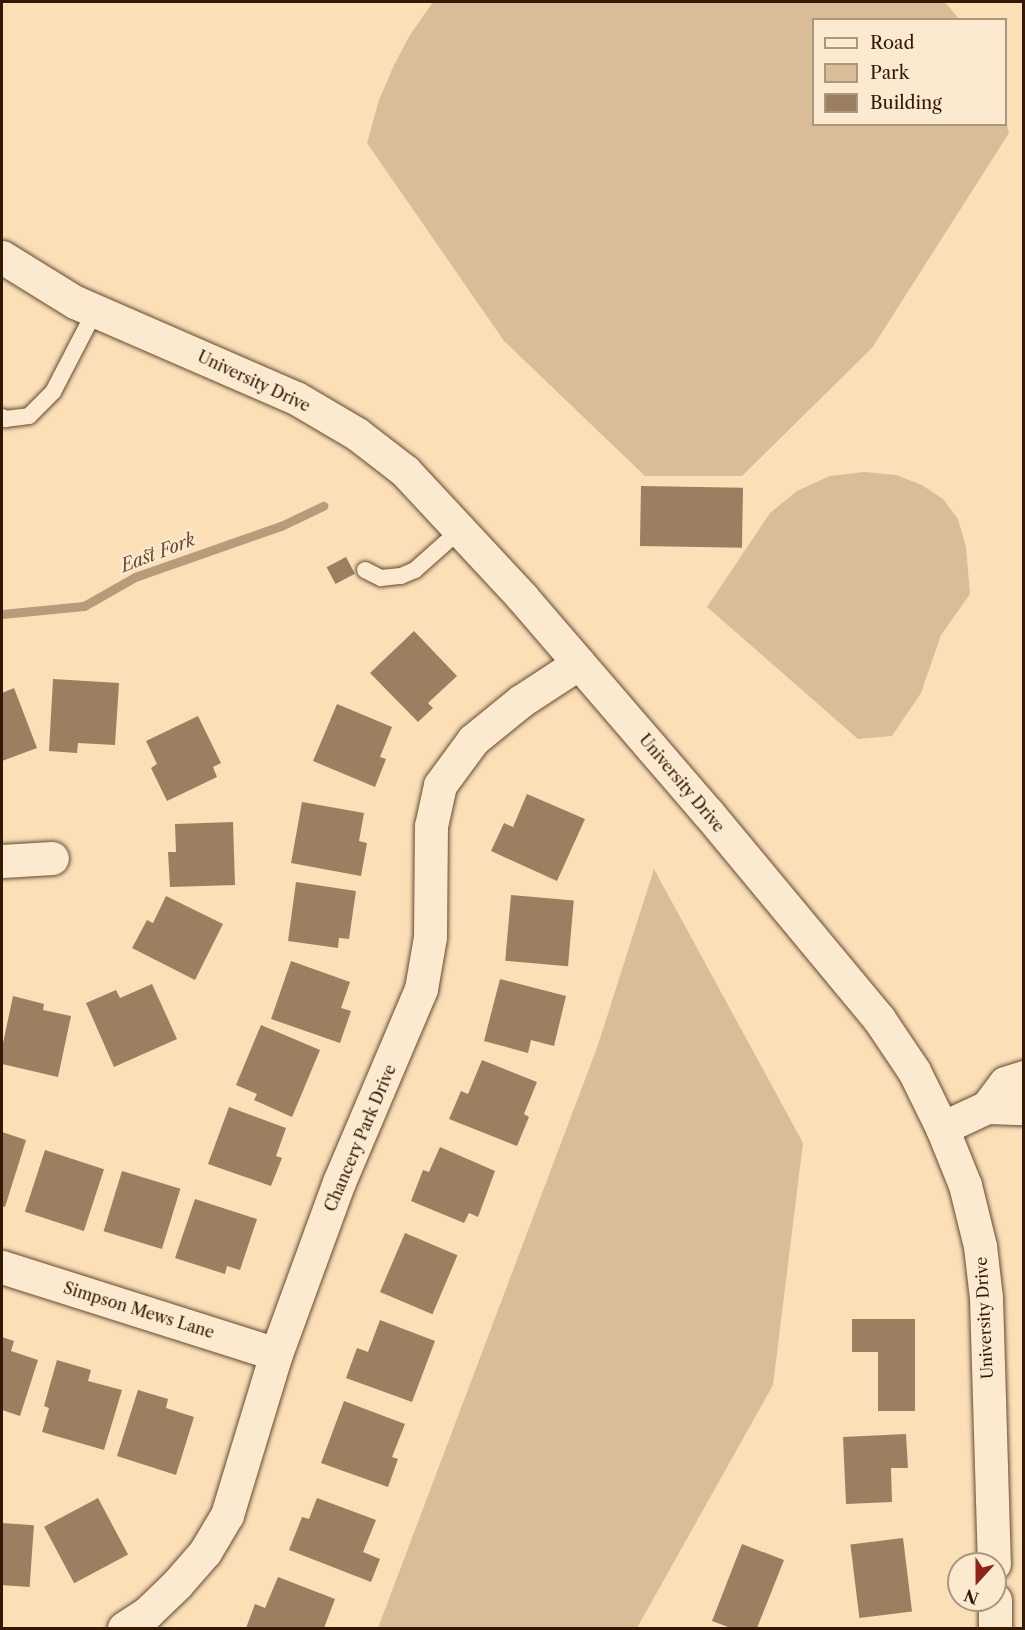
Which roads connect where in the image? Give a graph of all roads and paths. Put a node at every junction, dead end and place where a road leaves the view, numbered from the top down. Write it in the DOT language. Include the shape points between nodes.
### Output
graph roads {
  1 [pos="2,257"];
  2 [pos="95,311"];
  3 [pos="2,417"];
  4 [pos="461,529"];
  5 [pos="365,570"];
  6 [pos="579,663"];
  7 [pos="52,858"];
  8 [pos="2,861"];
  9 [pos="1023,1077"];
  10 [pos="987,1107"];
  11 [pos="1023,1108"];
  12 [pos="942,1128"];
  13 [pos="2,1267"];
  14 [pos="276,1354"];
  15 [pos="993,1552"];
  16 [pos="994,1612"];
  17 [pos="142,1623"];
  18 [pos="995,1629"];
  1 -- 2 [label="street, University Drive" via="39,282"];
  2 -- 3 [label="lane" via="53,392 28,416"];
  2 -- 4 [label="street, University Drive" via="296,398 357,434 405,471"];
  4 -- 5 [label="lane" via="415,570 401,576 381,578"];
  4 -- 6 [label="street, University Drive"];
  6 -- 12 [label="street, University Drive" via="879,1019 914,1071"];
  6 -- 14 [label="street, Chancery Park Drive" via="521,701 473,740 440,785 430,826 430,937 422,989 339,1182"];
  7 -- 8 [label="street"];
  9 -- 10 [label="street" via="1005,1083"];
  10 -- 11 [label="street"];
  10 -- 12 [label="street"];
  12 -- 15 [label="street, University Drive" via="965,1185 980,1246 986,1298"];
  13 -- 14 [label="street, Simpson Mews Lane"];
  14 -- 17 [label="street, Chancery Park Drive" via="227,1515 205,1552"];
  16 -- 18 [label="street"];
}
